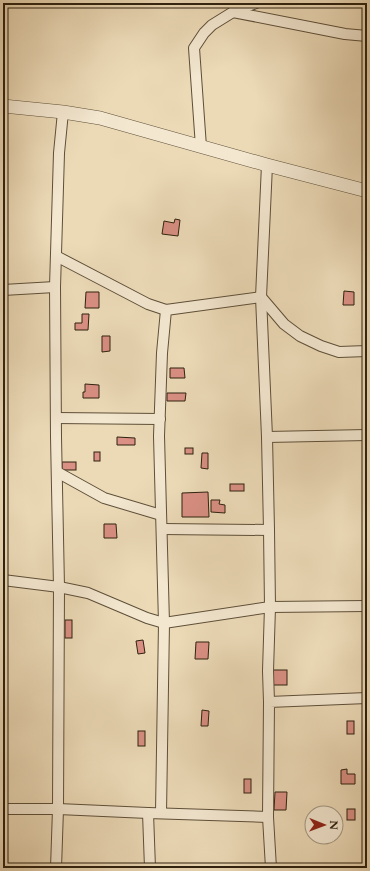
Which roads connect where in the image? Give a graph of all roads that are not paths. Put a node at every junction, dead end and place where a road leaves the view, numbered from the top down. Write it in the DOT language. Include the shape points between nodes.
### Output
graph roads {
  1 [pos="256,3"];
  2 [pos="233,12"];
  3 [pos="367,36"];
  4 [pos="3,106"];
  5 [pos="63,112"];
  6 [pos="201,147"];
  7 [pos="267,165"];
  8 [pos="367,192"];
  9 [pos="56,256"];
  10 [pos="55,287"];
  11 [pos="3,290"];
  12 [pos="261,297"];
  13 [pos="166,310"];
  14 [pos="367,351"];
  15 [pos="56,418"];
  16 [pos="160,419"];
  17 [pos="367,435"];
  18 [pos="267,437"];
  19 [pos="57,472"];
  20 [pos="161,515"];
  21 [pos="162,530"];
  22 [pos="269,530"];
  23 [pos="3,580"];
  24 [pos="59,587"];
  25 [pos="367,606"];
  26 [pos="270,607"];
  27 [pos="164,623"];
  28 [pos="367,698"];
  29 [pos="269,702"];
  30 [pos="3,809"];
  31 [pos="58,809"];
  32 [pos="148,813"];
  33 [pos="161,813"];
  34 [pos="268,817"];
  35 [pos="56,868"];
  36 [pos="150,868"];
  37 [pos="271,868"];
  1 -- 2 [label="street"];
  2 -- 3 [label="street"];
  2 -- 6 [label="street" via="212,25 194,48"];
  4 -- 5 [label="street"];
  5 -- 6 [label="street" via="100,118"];
  5 -- 9 [label="street"];
  6 -- 7 [label="street"];
  7 -- 8 [label="street"];
  7 -- 12 [label="street"];
  9 -- 10 [label="street"];
  9 -- 13 [label="street" via="148,304"];
  10 -- 11 [label="street"];
  10 -- 15 [label="street"];
  12 -- 13 [label="street"];
  12 -- 14 [label="street" via="284,324 300,336 339,352"];
  12 -- 18 [label="street"];
  13 -- 16 [label="street"];
  15 -- 16 [label="street"];
  15 -- 19 [label="street"];
  16 -- 20 [label="street"];
  17 -- 18 [label="street"];
  18 -- 22 [label="street"];
  19 -- 20 [label="street" via="104,498"];
  19 -- 24 [label="street"];
  20 -- 21 [label="street"];
  21 -- 22 [label="street"];
  21 -- 27 [label="street"];
  22 -- 26 [label="street"];
  23 -- 24 [label="street"];
  24 -- 27 [label="street" via="88,593"];
  24 -- 31 [label="street"];
  25 -- 26 [label="street"];
  26 -- 27 [label="street"];
  26 -- 29 [label="street"];
  27 -- 33 [label="street"];
  28 -- 29 [label="street"];
  29 -- 34 [label="street"];
  30 -- 31 [label="street"];
  31 -- 32 [label="street"];
  31 -- 35 [label="street"];
  32 -- 33 [label="street"];
  32 -- 36 [label="street"];
  33 -- 34 [label="street"];
  34 -- 37 [label="street"];
}
